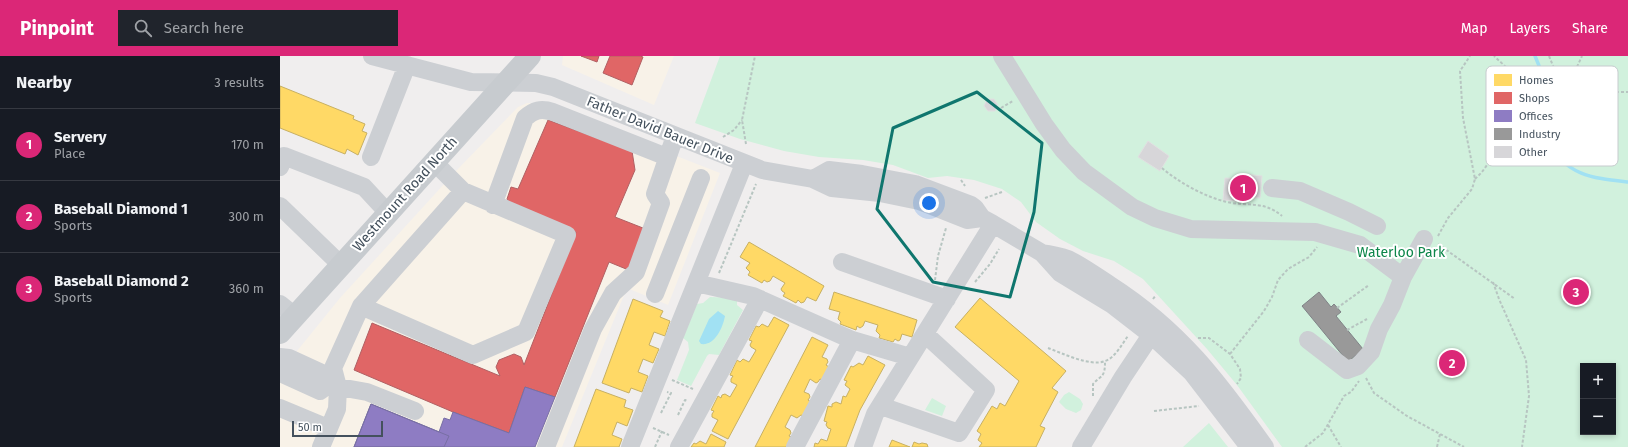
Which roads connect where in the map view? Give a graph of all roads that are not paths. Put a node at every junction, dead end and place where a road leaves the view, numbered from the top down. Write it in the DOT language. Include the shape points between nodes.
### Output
graph roads {
  1 [pos="372,56"];
  2 [pos="530,56"];
  3 [pos="1002,56"];
  4 [pos="407,65"];
  5 [pos="507,83"];
  6 [pos="675,136"];
  7 [pos="371,157"];
  8 [pos="667,157"];
  9 [pos="434,162"];
  10 [pos="744,164"];
  11 [pos="280,167"];
  12 [pos="701,178"];
  13 [pos="1272,188"];
  14 [pos="463,191"];
  15 [pos="493,205"];
  16 [pos="280,206"];
  17 [pos="388,213"];
  18 [pos="988,221"];
  19 [pos="1377,226"];
  20 [pos="651,229"];
  21 [pos="677,238"];
  22 [pos="1424,239"];
  23 [pos="842,262"];
  24 [pos="341,265"];
  25 [pos="1403,277"];
  26 [pos="705,285"];
  27 [pos="941,293"];
  28 [pos="655,294"];
  29 [pos="760,299"];
  30 [pos="361,306"];
  31 [pos="287,310"];
  32 [pos="1155,328"];
  33 [pos="280,332"];
  34 [pos="925,334"];
  35 [pos="852,340"];
  36 [pos="1308,340"];
  37 [pos="910,357"];
  38 [pos="284,366"];
  39 [pos="333,386"];
  40 [pos="881,406"];
  41 [pos="280,408"];
  42 [pos="415,410"];
  43 [pos="808,421"];
  44 [pos="328,428"];
  45 [pos="321,447"];
  46 [pos="546,447"];
  47 [pos="630,447"];
  48 [pos="679,447"];
  49 [pos="795,447"];
  50 [pos="801,447"];
  51 [pos="863,447"];
  52 [pos="1081,447"];
  53 [pos="1249,447"];
  54 [pos="1265,447"];
  1 -- 4 [label="street, Father David Bauer Drive"];
  2 -- 5 [label="main road, Westmount Road North"];
  3 -- 25 [label="street" via="1063,150 1084,172 1132,207 1155,218 1191,229 1325,234 1360,245"];
  4 -- 5 [label="street, Father David Bauer Drive" via="472,82"];
  4 -- 7 [label="street"];
  5 -- 6 [label="street, Father David Bauer Drive" via="536,83 553,88"];
  5 -- 9 [label="main road, Westmount Road North"];
  6 -- 8 [label="street"];
  6 -- 10 [label="street, Father David Bauer Drive"];
  8 -- 15 [label="street" via="544,109 534,111 525,118"];
  8 -- 20 [label="street" via="655,194 660,203"];
  9 -- 14 [label="street"];
  9 -- 17 [label="main road, Westmount Road North"];
  10 -- 18 [label="street, Father David Bauer Drive" via="762,170 813,179 829,170 915,184 972,205"];
  10 -- 26 [label="street"];
  11 -- 17 [label="street" via="284,156 364,187"];
  12 -- 21 [label="street"];
  13 -- 19 [label="street" via="1300,191"];
  14 -- 15 [label="street"];
  14 -- 30 [label="street"];
  15 -- 30 [label="street" via="567,235 526,332 473,355"];
  16 -- 24 [label="street"];
  17 -- 24 [label="main road, Westmount Road North"];
  18 -- 27 [label="street"];
  18 -- 32 [label="street, Father David Bauer Drive" via="1042,253 1070,260 1119,291"];
  20 -- 21 [label="street"];
  20 -- 46 [label="street" via="636,272 613,293 593,329"];
  21 -- 28 [label="street"];
  22 -- 25 [label="street"];
  23 -- 27 [label="street"];
  24 -- 31 [label="main road, Westmount Road North"];
  25 -- 36 [label="street" via="1392,305 1378,329 1371,352 1358,366 1347,370"];
  26 -- 29 [label="street"];
  26 -- 47 [label="street" via="659,374"];
  27 -- 34 [label="street"];
  29 -- 35 [label="street"];
  29 -- 48 [label="street"];
  30 -- 39 [label="street" via="333,368"];
  31 -- 33 [label="main road, Westmount Road North"];
  32 -- 52 [label="street"];
  32 -- 53 [label="street, Father David Bauer Drive"];
  32 -- 54 [label="street, Father David Bauer Drive" via="1183,343 1210,373"];
  34 -- 37 [label="street"];
  34 -- 40 [label="street" via="986,390 959,433"];
  35 -- 37 [label="street"];
  35 -- 43 [label="street"];
  37 -- 40 [label="street"];
  38 -- 39 [label="street" via="320,391"];
  39 -- 42 [label="street" via="367,392"];
  39 -- 44 [label="street" via="337,409"];
  40 -- 51 [label="street" via="871,423"];
  41 -- 44 [label="street"];
  43 -- 49 [label="street"];
  43 -- 50 [label="street"];
  44 -- 45 [label="street"];
}
